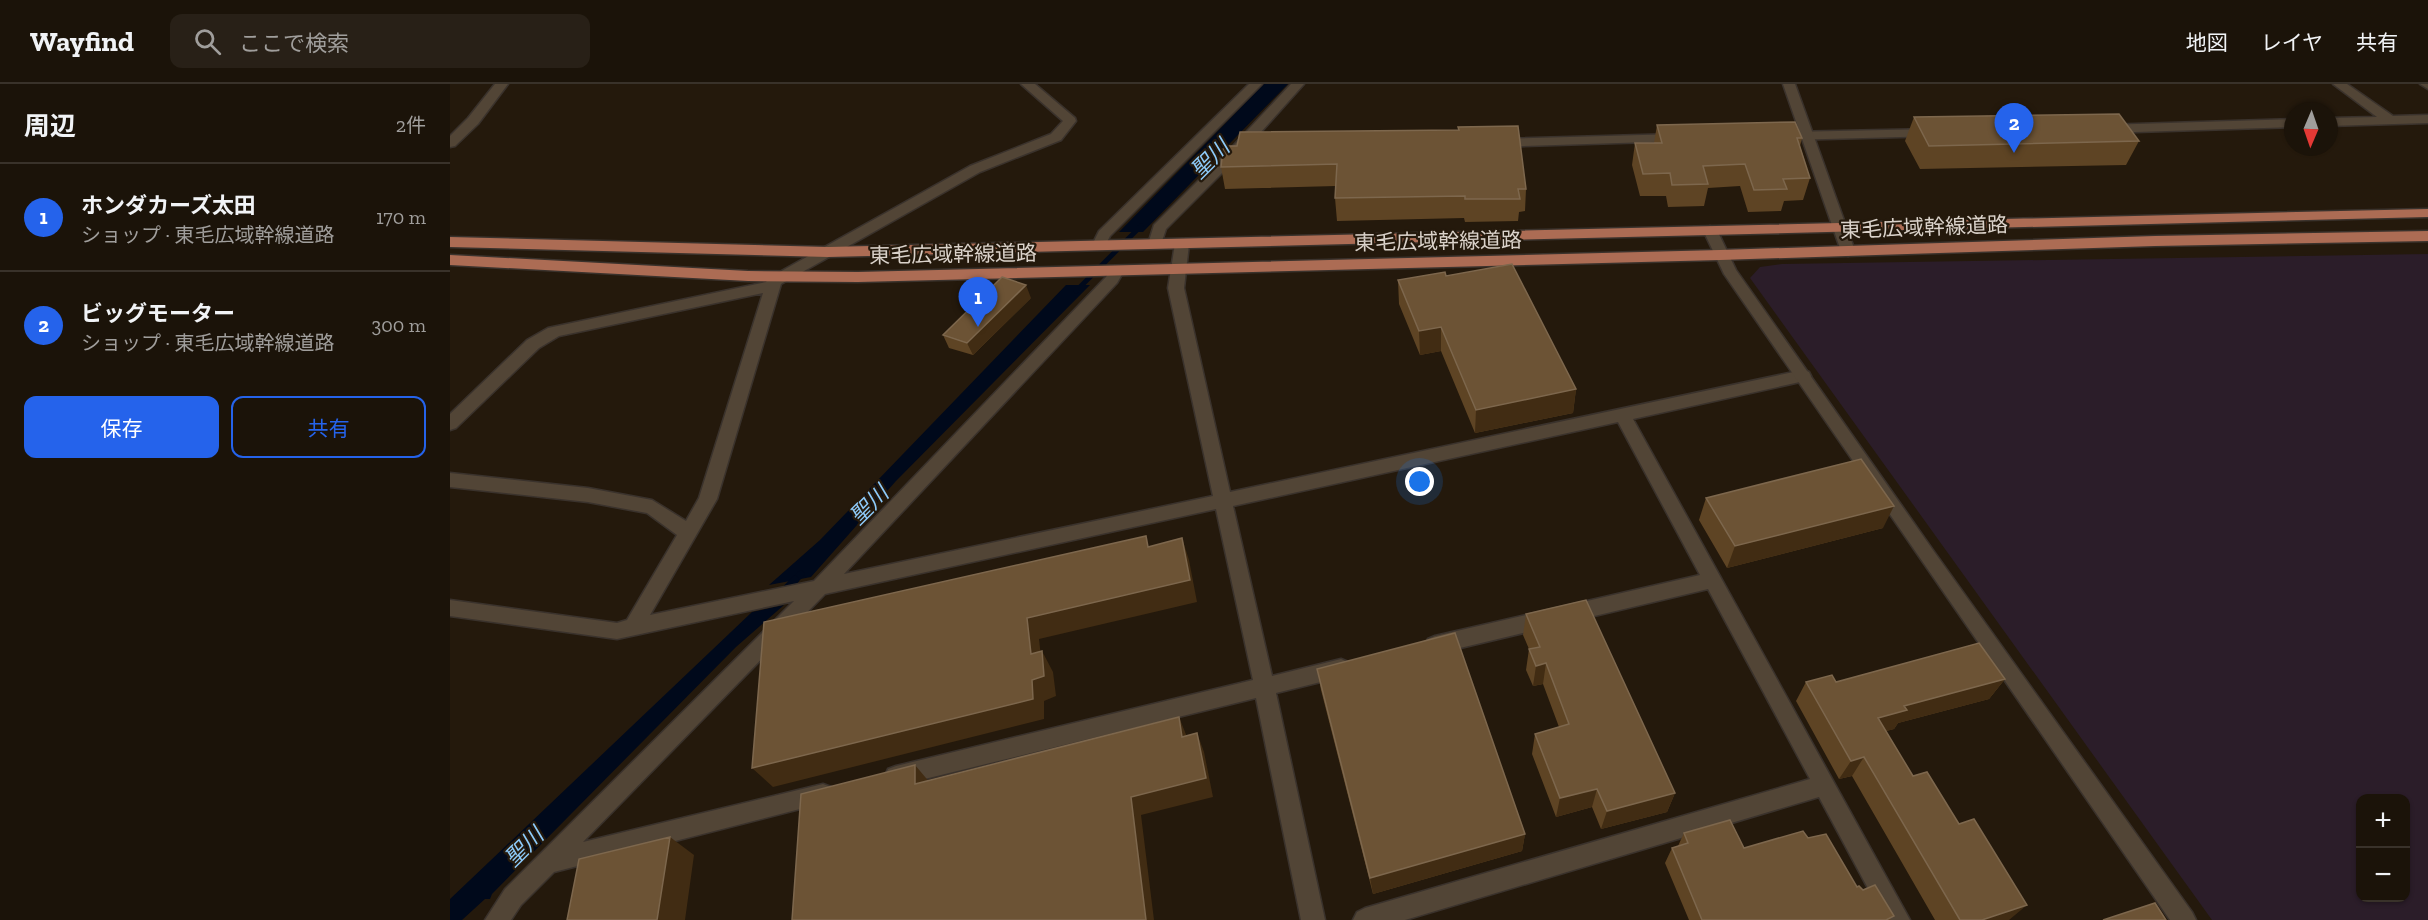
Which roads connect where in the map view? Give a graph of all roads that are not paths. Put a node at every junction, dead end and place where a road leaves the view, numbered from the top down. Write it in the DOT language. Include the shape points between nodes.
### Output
graph roads {
  1 [pos="502,84"];
  2 [pos="1026,84"];
  3 [pos="1256,84"];
  4 [pos="1298,84"];
  5 [pos="1789,84"];
  6 [pos="2339,84"];
  7 [pos="2428,119"];
  8 [pos="2391,121"];
  9 [pos="2338,122"];
  10 [pos="2284,123"];
  11 [pos="2087,129"];
  12 [pos="1947,132"];
  13 [pos="1806,135"];
  14 [pos="1771,136"];
  15 [pos="1688,138"];
  16 [pos="450,143"];
  17 [pos="1475,143"];
  18 [pos="1239,148"];
  19 [pos="1262,148"];
  20 [pos="2428,213"];
  21 [pos="1838,226"];
  22 [pos="1710,230"];
  23 [pos="2428,236"];
  24 [pos="450,242"];
  25 [pos="1155,244"];
  26 [pos="1182,244"];
  27 [pos="1101,245"];
  28 [pos="1848,251"];
  29 [pos="828,252"];
  30 [pos="1720,255"];
  31 [pos="450,260"];
  32 [pos="1177,269"];
  33 [pos="1114,270"];
  34 [pos="775,281"];
  35 [pos="1803,376"];
  36 [pos="1622,414"];
  37 [pos="450,424"];
  38 [pos="450,480"];
  39 [pos="1222,501"];
  40 [pos="688,533"];
  41 [pos="1713,580"];
  42 [pos="820,586"];
  43 [pos="450,608"];
  44 [pos="633,628"];
  45 [pos="1414,650"];
  46 [pos="1356,664"];
  47 [pos="1264,686"];
  48 [pos="871,782"];
  49 [pos="1825,785"];
  50 [pos="848,788"];
  51 [pos="548,862"];
  52 [pos="497,920"];
  53 [pos="1313,920"];
  54 [pos="1365,920"];
  55 [pos="1898,920"];
  56 [pos="2184,920"];
  1 -- 16 [label="street"];
  2 -- 29 [label="street" via="1071,121 1056,137 975,169"];
  3 -- 27 [label="street" via="1104,234"];
  4 -- 18 [label="street"];
  5 -- 13 [label="street"];
  6 -- 8 [label="street"];
  7 -- 8 [label="street"];
  8 -- 9 [label="street"];
  10 -- 11 [label="street"];
  12 -- 13 [label="street"];
  13 -- 14 [label="street"];
  13 -- 21 [label="street"];
  15 -- 17 [label="street"];
  18 -- 19 [label="street"];
  18 -- 25 [label="street" via="1159,228"];
  20 -- 21 [label="highway, 東毛広域幹線道路"];
  21 -- 22 [label="highway, 東毛広域幹線道路"];
  21 -- 28 [label="street"];
  22 -- 26 [label="highway, 東毛広域幹線道路"];
  22 -- 30 [label="street"];
  23 -- 28 [label="highway, 東毛広域幹線道路"];
  24 -- 29 [label="highway, 東毛広域幹線道路"];
  25 -- 26 [label="highway, 東毛広域幹線道路"];
  25 -- 27 [label="highway, 東毛広域幹線道路"];
  26 -- 32 [label="street"];
  27 -- 29 [label="highway, 東毛広域幹線道路"];
  28 -- 30 [label="highway, 東毛広域幹線道路"];
  29 -- 34 [label="street"];
  30 -- 32 [label="highway, 東毛広域幹線道路"];
  30 -- 35 [label="street"];
  31 -- 34 [label="highway, 東毛広域幹線道路"];
  32 -- 33 [label="highway, 東毛広域幹線道路"];
  32 -- 39 [label="street" via="1176,288"];
  33 -- 34 [label="highway, 東毛広域幹線道路"];
  33 -- 42 [label="street" via="1112,280"];
  34 -- 37 [label="street" via="554,332 533,344"];
  34 -- 40 [label="street" via="708,499"];
  35 -- 36 [label="street"];
  35 -- 56 [label="street"];
  36 -- 39 [label="street"];
  36 -- 41 [label="street"];
  38 -- 40 [label="street" via="588,495 652,507"];
  39 -- 42 [label="street"];
  39 -- 47 [label="street"];
  40 -- 44 [label="street"];
  41 -- 45 [label="street"];
  41 -- 49 [label="street"];
  42 -- 44 [label="street"];
  42 -- 51 [label="street"];
  43 -- 44 [label="street" via="617,631"];
  46 -- 47 [label="street"];
  47 -- 48 [label="street"];
  47 -- 53 [label="street"];
  49 -- 54 [label="street"];
  49 -- 55 [label="street"];
  50 -- 51 [label="street"];
  51 -- 52 [label="street" via="513,897"];
}
